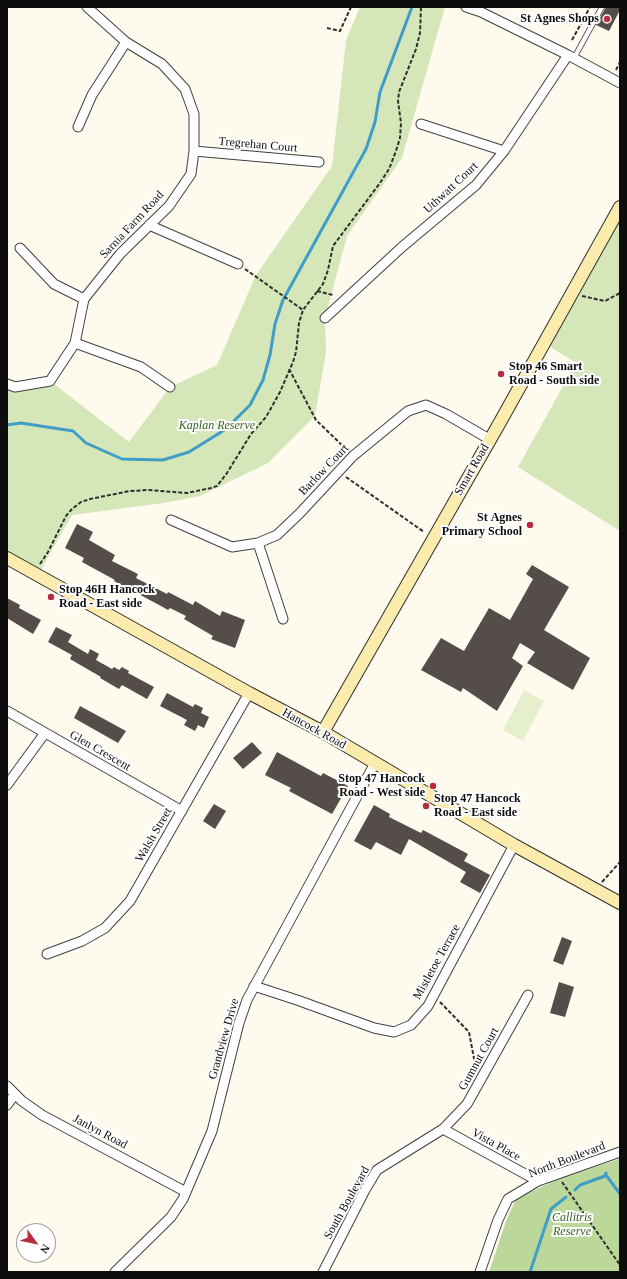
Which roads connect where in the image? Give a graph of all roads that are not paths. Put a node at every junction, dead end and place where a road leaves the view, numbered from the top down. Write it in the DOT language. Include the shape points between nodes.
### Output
graph roads {
  1 [pos="87,7"];
  2 [pos="466,7"];
  3 [pos="602,7"];
  4 [pos="482,10"];
  5 [pos="126,42"];
  6 [pos="571,56"];
  7 [pos="620,83"];
  8 [pos="421,124"];
  9 [pos="78,127"];
  10 [pos="194,151"];
  11 [pos="504,151"];
  12 [pos="319,162"];
  13 [pos="620,207"];
  14 [pos="150,225"];
  15 [pos="20,248"];
  16 [pos="238,264"];
  17 [pos="84,299"];
  18 [pos="324,318"];
  19 [pos="74,343"];
  20 [pos="7,384"];
  21 [pos="170,387"];
  22 [pos="489,439"];
  23 [pos="171,520"];
  24 [pos="258,543"];
  25 [pos="7,558"];
  26 [pos="283,619"];
  27 [pos="249,693"];
  28 [pos="7,711"];
  29 [pos="323,732"];
  30 [pos="45,733"];
  31 [pos="375,763"];
  32 [pos="7,786"];
  33 [pos="182,811"];
  34 [pos="514,845"];
  35 [pos="619,899"];
  36 [pos="47,954"];
  37 [pos="254,986"];
  38 [pos="528,995"];
  39 [pos="7,1086"];
  40 [pos="15,1094"];
  41 [pos="7,1105"];
  42 [pos="443,1129"];
  43 [pos="620,1152"];
  44 [pos="538,1181"];
  45 [pos="186,1192"];
  46 [pos="116,1272"];
  47 [pos="323,1272"];
  48 [pos="480,1272"];
  1 -- 5 [label="street, Sarnia Farm Road"];
  2 -- 4 [label="street"];
  3 -- 6 [label="lane"];
  4 -- 6 [label="street"];
  5 -- 9 [label="street" via="92,95"];
  5 -- 10 [label="street, Sarnia Farm Road" via="162,64 185,89 194,114"];
  6 -- 7 [label="street"];
  6 -- 11 [label="street, Uthwatt Court"];
  8 -- 11 [label="street"];
  10 -- 12 [label="street, Tregrehan Court"];
  10 -- 14 [label="street, Sarnia Farm Road" via="191,174 169,206"];
  11 -- 18 [label="street, Uthwatt Court" via="476,185 402,247"];
  13 -- 22 [label="main road, Smart Road"];
  14 -- 16 [label="street"];
  14 -- 17 [label="street, Sarnia Farm Road" via="120,254"];
  15 -- 17 [label="street" via="54,284"];
  17 -- 19 [label="street, Sarnia Farm Road"];
  19 -- 20 [label="street, Sarnia Farm Road" via="50,381 15,387"];
  19 -- 21 [label="street" via="141,367"];
  22 -- 24 [label="street, Barlow Court" via="426,405 408,412 353,456 277,534"];
  22 -- 29 [label="main road, Smart Road"];
  23 -- 24 [label="street, Barlow Court" via="232,547"];
  24 -- 26 [label="street"];
  25 -- 27 [label="main road, Hancock Road"];
  27 -- 29 [label="main road, Hancock Road"];
  27 -- 33 [label="street, Walsh Street"];
  28 -- 30 [label="street, Glen Crescent"];
  29 -- 31 [label="main road, Hancock Road"];
  30 -- 32 [label="street"];
  30 -- 33 [label="street, Glen Crescent"];
  31 -- 34 [label="main road, Hancock Road"];
  31 -- 37 [label="street, Grandview Drive"];
  33 -- 36 [label="street, Walsh Street" via="130,901 106,928 82,941"];
  34 -- 35 [label="main road, Hancock Road" via="595,889"];
  34 -- 37 [label="street, Mistletoe Terrace" via="428,1006 411,1025 394,1032 374,1028"];
  37 -- 45 [label="street, Grandview Drive" via="240,1023 212,1131"];
  38 -- 42 [label="street, Gumnut Court" via="467,1104"];
  39 -- 40 [label="street, Janlyn Road"];
  40 -- 41 [label="street"];
  40 -- 45 [label="street, Janlyn Road" via="42,1115"];
  42 -- 44 [label="street, Vista Place"];
  42 -- 47 [label="street, South Boulevard" via="378,1170"];
  43 -- 44 [label="street, North Boulevard"];
  44 -- 48 [label="street, North Boulevard" via="508,1200 498,1220"];
  45 -- 46 [label="street, Grandview Drive" via="171,1217"];
}
